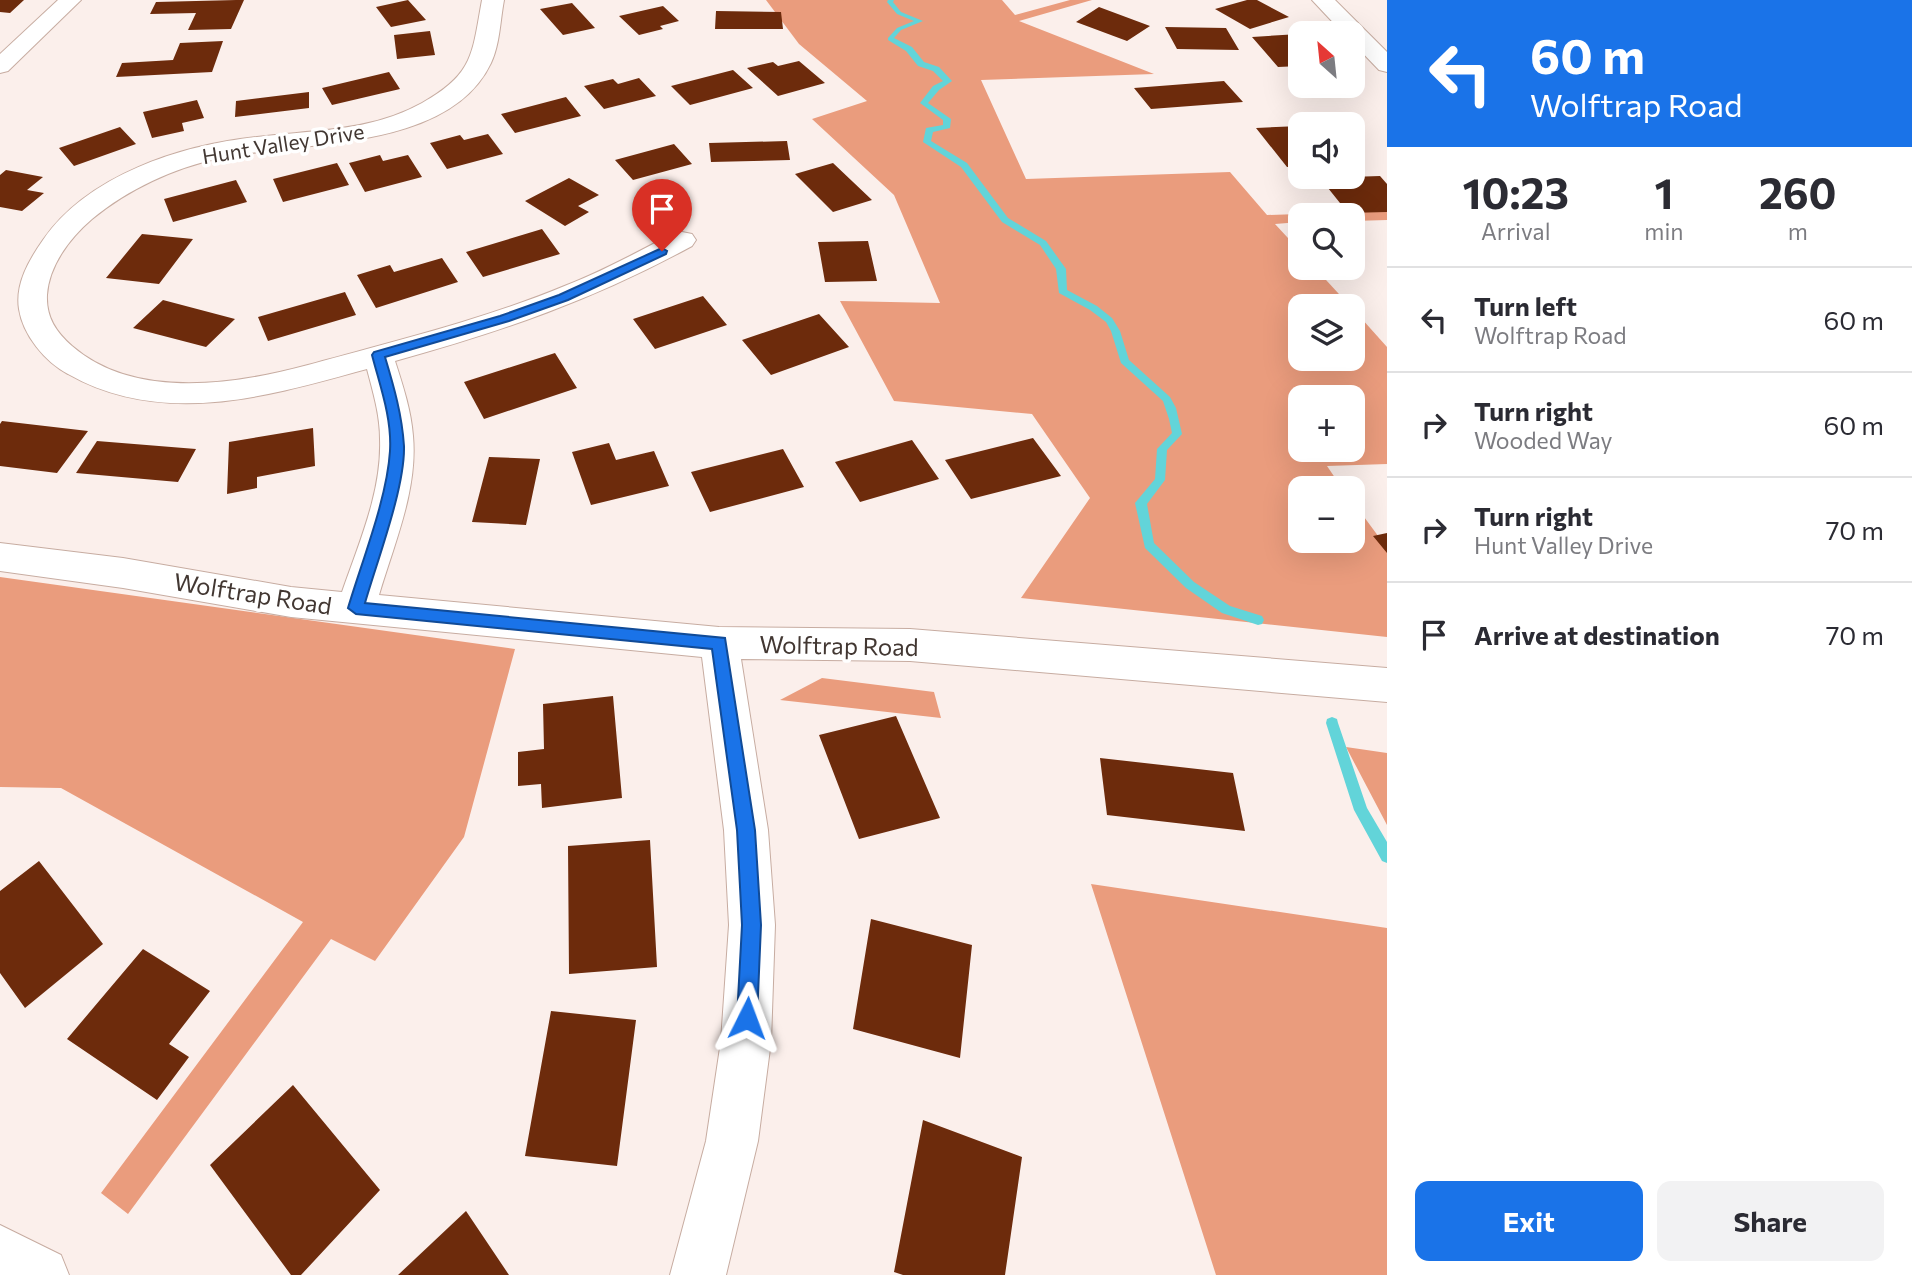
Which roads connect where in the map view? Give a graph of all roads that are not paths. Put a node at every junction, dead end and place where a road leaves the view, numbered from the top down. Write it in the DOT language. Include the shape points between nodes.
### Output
graph roads {
  1 [pos="70,0"];
  2 [pos="493,0"];
  3 [pos="1323,0"];
  4 [pos="1387,65"];
  5 [pos="0,66"];
  6 [pos="682,240"];
  7 [pos="378,355"];
  8 [pos="0,557"];
  9 [pos="356,608"];
  10 [pos="719,643"];
  11 [pos="1387,685"];
  12 [pos="0,1253"];
  13 [pos="41,1275"];
  14 [pos="698,1275"];
  1 -- 5 [label="street"];
  2 -- 7 [label="street, Hunt Valley Drive" via="480,63 445,99 393,123 353,134 239,146 131,181 57,237 40,264 33,291 38,324 62,357 91,374 135,389 191,394 250,389"];
  3 -- 4 [label="street"];
  6 -- 7 [label="street, Hunt Valley Drive" via="564,298"];
  7 -- 9 [label="street" via="394,412 397,449 393,479"];
  8 -- 9 [label="street, Wolftrap Road"];
  9 -- 10 [label="street, Wolftrap Road"];
  10 -- 11 [label="street, Wolftrap Road" via="910,645"];
  10 -- 14 [label="street" via="746,830 752,925 746,1041 732,1140"];
  12 -- 13 [label="street"];
}
